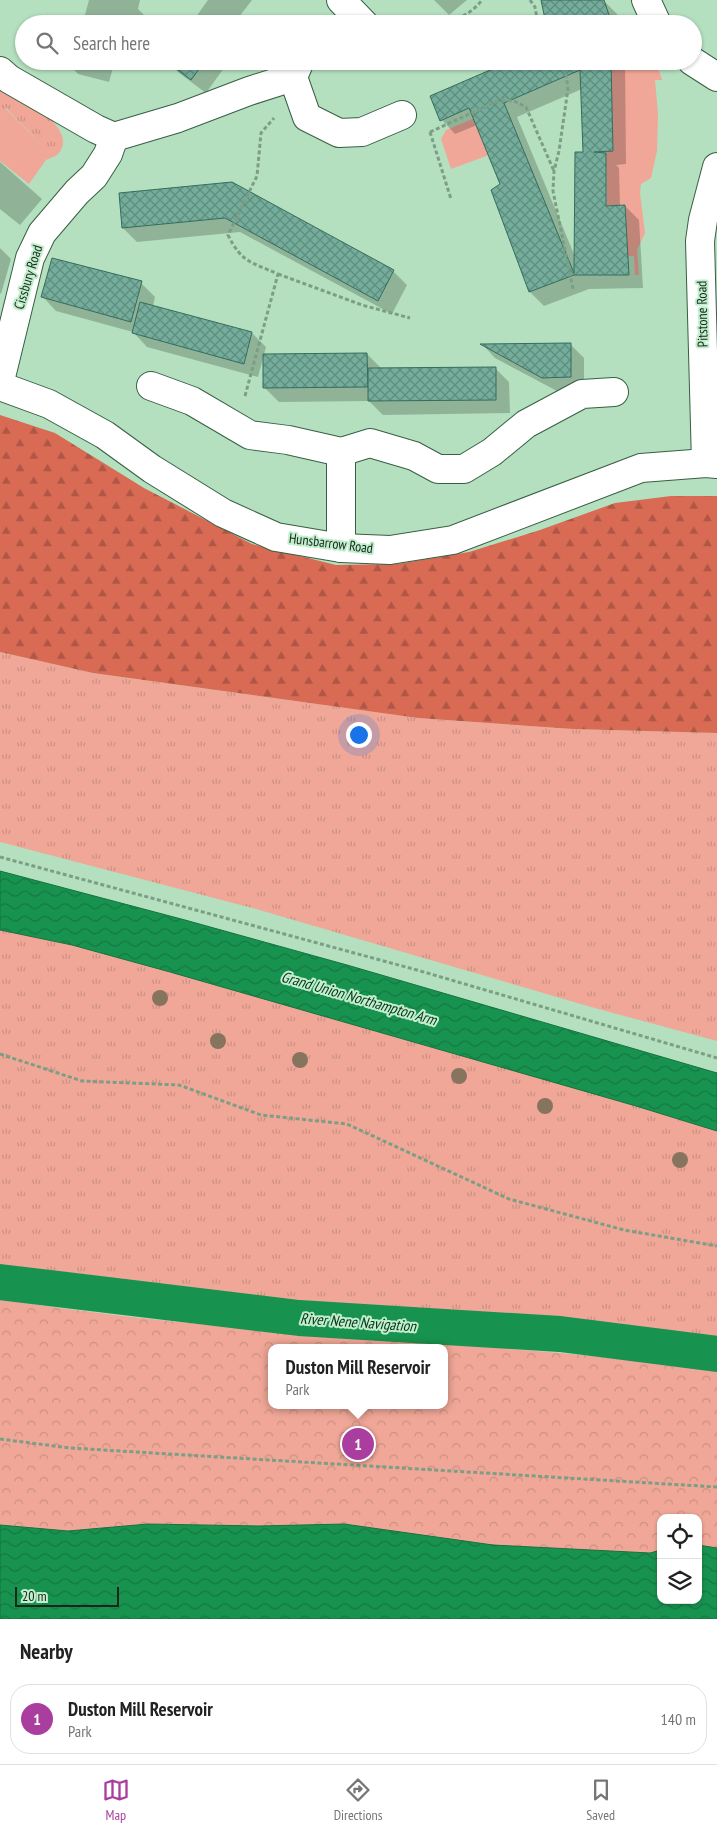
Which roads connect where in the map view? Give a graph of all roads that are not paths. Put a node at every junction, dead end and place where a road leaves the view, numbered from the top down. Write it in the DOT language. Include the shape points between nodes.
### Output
graph roads {
  1 [pos="341,0"];
  2 [pos="646,0"];
  3 [pos="355,15"];
  4 [pos="653,15"];
  5 [pos="702,68"];
  6 [pos="0,71"];
  7 [pos="297,77"];
  8 [pos="717,78"];
  9 [pos="402,115"];
  10 [pos="114,136"];
  11 [pos="717,167"];
  12 [pos="0,380"];
  13 [pos="0,386"];
  14 [pos="151,386"];
  15 [pos="614,392"];
  16 [pos="341,452"];
  17 [pos="711,463"];
  18 [pos="341,548"];
  1 -- 3 [label="street"];
  2 -- 4 [label="street"];
  5 -- 8 [label="street"];
  6 -- 10 [label="street" via="10,80"];
  7 -- 9 [label="street" via="307,117 339,133 362,132"];
  7 -- 10 [label="street" via="249,90 178,118"];
  10 -- 12 [label="street, Cissbury Road" via="108,154 94,176 42,233 30,258"];
  11 -- 17 [label="street, Pitstone Road" via="700,241"];
  13 -- 18 [label="street, Hunsbarrow Road" via="49,404 105,435 223,513 276,537"];
  14 -- 16 [label="street" via="192,401 250,435"];
  15 -- 16 [label="street" via="582,394 526,424 492,452 464,469 438,469 414,456 370,443"];
  16 -- 18 [label="street"];
  17 -- 18 [label="street, Hunsbarrow Road" via="641,468 453,540 390,550"];
}
